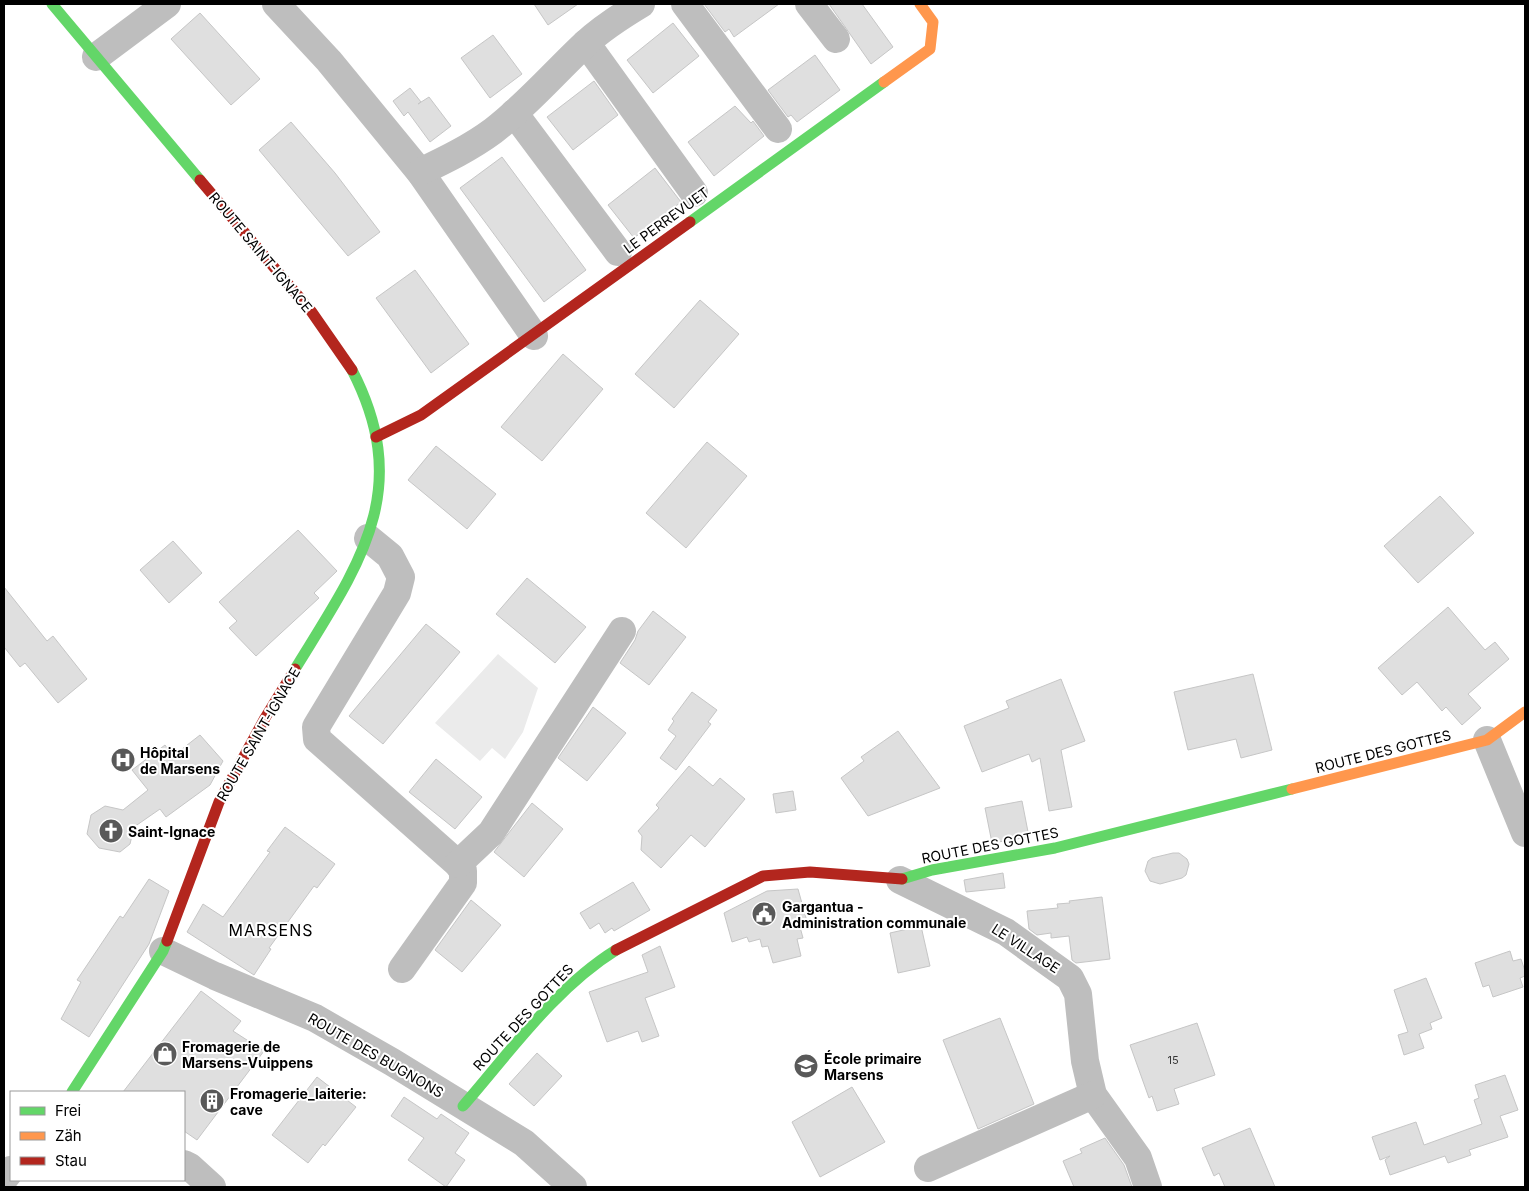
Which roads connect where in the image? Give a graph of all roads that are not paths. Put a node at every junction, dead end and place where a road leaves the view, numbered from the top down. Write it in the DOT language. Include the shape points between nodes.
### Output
graph roads {
  1 [pos="52,4"];
  2 [pos="167,4"];
  3 [pos="276,4"];
  4 [pos="641,4"];
  5 [pos="685,4"];
  6 [pos="810,4"];
  7 [pos="920,4"];
  8 [pos="836,39"];
  9 [pos="586,43"];
  10 [pos="96,57"];
  11 [pos="514,113"];
  12 [pos="778,129"];
  13 [pos="420,172"];
  14 [pos="694,192"];
  15 [pos="618,252"];
  16 [pos="534,336"];
  17 [pos="376,436"];
  18 [pos="368,538"];
  19 [pos="622,631"];
  20 [pos="1525,712"];
  21 [pos="1487,740"];
  22 [pos="1525,833"];
  23 [pos="458,864"];
  24 [pos="900,880"];
  25 [pos="163,951"];
  26 [pos="402,969"];
  27 [pos="73,1091"];
  28 [pos="1093,1095"];
  29 [pos="462,1106"];
  30 [pos="185,1164"];
  31 [pos="928,1168"];
  32 [pos="212,1187"];
  33 [pos="573,1187"];
  34 [pos="1148,1187"];
  1 -- 10 [label="street, ROUTE SAINT-IGNACE"];
  2 -- 10 [label="street"];
  3 -- 13 [label="street" via="329,61"];
  4 -- 9 [label="street" via="614,20"];
  5 -- 12 [label="street"];
  6 -- 8 [label="street"];
  7 -- 16 [label="street, LE PERREVUET" via="933,22 930,48"];
  9 -- 11 [label="street"];
  9 -- 14 [label="street"];
  10 -- 17 [label="street, ROUTE SAINT-IGNACE" via="311,310 349,364 367,399"];
  11 -- 13 [label="street" via="462,152"];
  11 -- 15 [label="street"];
  13 -- 16 [label="street"];
  16 -- 17 [label="street, LE PERREVUET" via="422,415"];
  17 -- 18 [label="street, ROUTE SAINT-IGNACE" via="378,504"];
  18 -- 23 [label="street" via="390,556 401,577 397,593 316,727 317,739"];
  18 -- 25 [label="street, ROUTE SAINT-IGNACE" via="351,578 265,718 219,802"];
  19 -- 23 [label="street" via="491,833"];
  20 -- 21 [label="street, ROUTE DES GOTTES"];
  21 -- 22 [label="street"];
  21 -- 24 [label="street, ROUTE DES GOTTES" via="1056,848 932,870"];
  23 -- 26 [label="street" via="463,871 463,883"];
  24 -- 28 [label="street, LE VILLAGE" via="1006,932 1070,978 1078,994 1085,1061"];
  24 -- 29 [label="street, ROUTE DES GOTTES" via="810,872 763,876 615,951 581,975 554,1002"];
  25 -- 27 [label="street, ROUTE SAINT-IGNACE"];
  25 -- 29 [label="street, ROUTE DES BUGNONS" via="315,1018"];
  28 -- 31 [label="street"];
  28 -- 34 [label="street, LE VILLAGE" via="1138,1158"];
  29 -- 33 [label="street, ROUTE DES BUGNONS" via="524,1143"];
  30 -- 32 [label="street"];
}
